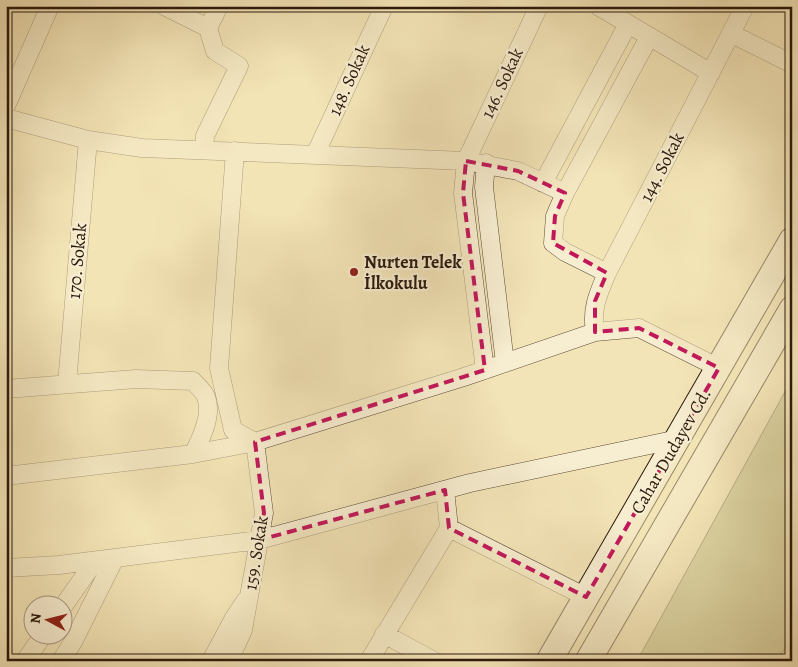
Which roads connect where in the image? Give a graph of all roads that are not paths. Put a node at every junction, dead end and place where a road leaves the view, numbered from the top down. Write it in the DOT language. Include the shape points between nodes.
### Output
graph roads {
  1 [pos="50,6"];
  2 [pos="164,6"];
  3 [pos="219,6"];
  4 [pos="384,6"];
  5 [pos="539,6"];
  6 [pos="598,6"];
  7 [pos="745,6"];
  8 [pos="628,24"];
  9 [pos="208,28"];
  10 [pos="732,34"];
  11 [pos="649,37"];
  12 [pos="792,64"];
  13 [pos="711,73"];
  14 [pos="6,106"];
  15 [pos="6,118"];
  16 [pos="88,140"];
  17 [pos="204,150"];
  18 [pos="235,151"];
  19 [pos="315,155"];
  20 [pos="466,161"];
  21 [pos="486,163"];
  22 [pos="544,183"];
  23 [pos="565,193"];
  24 [pos="792,240"];
  25 [pos="607,273"];
  26 [pos="792,309"];
  27 [pos="595,332"];
  28 [pos="504,363"];
  29 [pos="719,368"];
  30 [pos="485,370"];
  31 [pos="67,383"];
  32 [pos="6,390"];
  33 [pos="678,439"];
  34 [pos="255,442"];
  35 [pos="193,454"];
  36 [pos="6,476"];
  37 [pos="445,490"];
  38 [pos="449,528"];
  39 [pos="260,540"];
  40 [pos="115,558"];
  41 [pos="95,560"];
  42 [pos="6,568"];
  43 [pos="72,594"];
  44 [pos="250,596"];
  45 [pos="586,597"];
  46 [pos="384,634"];
  47 [pos="37,644"];
  48 [pos="373,659"];
  49 [pos="26,661"];
  50 [pos="61,661"];
  51 [pos="211,661"];
  52 [pos="228,661"];
  53 [pos="434,661"];
  54 [pos="549,661"];
  55 [pos="588,661"];
  1 -- 14 [label="street"];
  2 -- 9 [label="street"];
  3 -- 9 [label="street"];
  4 -- 19 [label="street, 148. Sokak"];
  5 -- 20 [label="street, 146. Sokak"];
  6 -- 8 [label="street"];
  7 -- 10 [label="street, 144. Sokak"];
  8 -- 11 [label="street"];
  8 -- 22 [label="street"];
  9 -- 17 [label="street" via="214,50 239,66 205,136"];
  10 -- 12 [label="street"];
  10 -- 13 [label="street, 144. Sokak"];
  11 -- 13 [label="street"];
  11 -- 23 [label="street"];
  13 -- 25 [label="street, 144. Sokak"];
  15 -- 16 [label="street"];
  16 -- 17 [label="street" via="142,148"];
  16 -- 31 [label="street, 170. Sokak"];
  17 -- 18 [label="street"];
  18 -- 19 [label="street"];
  18 -- 34 [label="street" via="219,368 233,430"];
  19 -- 20 [label="street"];
  20 -- 21 [label="street"];
  20 -- 30 [label="street, 146. Sokak" via="463,193"];
  21 -- 22 [label="street" via="518,171"];
  21 -- 28 [label="street" via="484,187"];
  22 -- 23 [label="street"];
  23 -- 25 [label="street" via="555,216 553,243"];
  24 -- 29 [label="main road, Cahar Dudayev Cd."];
  25 -- 27 [label="street, 144. Sokak" via="595,301 592,317"];
  26 -- 55 [label="main road, Cahar Dudayev Cd."];
  27 -- 28 [label="street"];
  27 -- 29 [label="street" via="639,328"];
  28 -- 30 [label="street"];
  29 -- 33 [label="main road, Cahar Dudayev Cd."];
  30 -- 34 [label="street"];
  31 -- 32 [label="street"];
  31 -- 35 [label="street" via="136,379 193,381 206,397 207,416 201,440"];
  33 -- 37 [label="street"];
  33 -- 45 [label="main road, Cahar Dudayev Cd."];
  34 -- 35 [label="street"];
  34 -- 39 [label="street, 159. Sokak" via="264,513"];
  35 -- 36 [label="street"];
  37 -- 38 [label="street"];
  37 -- 39 [label="street"];
  38 -- 45 [label="street"];
  38 -- 46 [label="street"];
  39 -- 40 [label="street"];
  39 -- 44 [label="street, 159. Sokak"];
  40 -- 41 [label="street"];
  40 -- 50 [label="street"];
  41 -- 42 [label="street"];
  41 -- 43 [label="street"];
  44 -- 51 [label="street"];
  44 -- 52 [label="street, 159. Sokak" via="243,630"];
  45 -- 54 [label="main road, Cahar Dudayev Cd."];
  46 -- 48 [label="street"];
  46 -- 53 [label="street"];
  47 -- 49 [label="street"];
}
